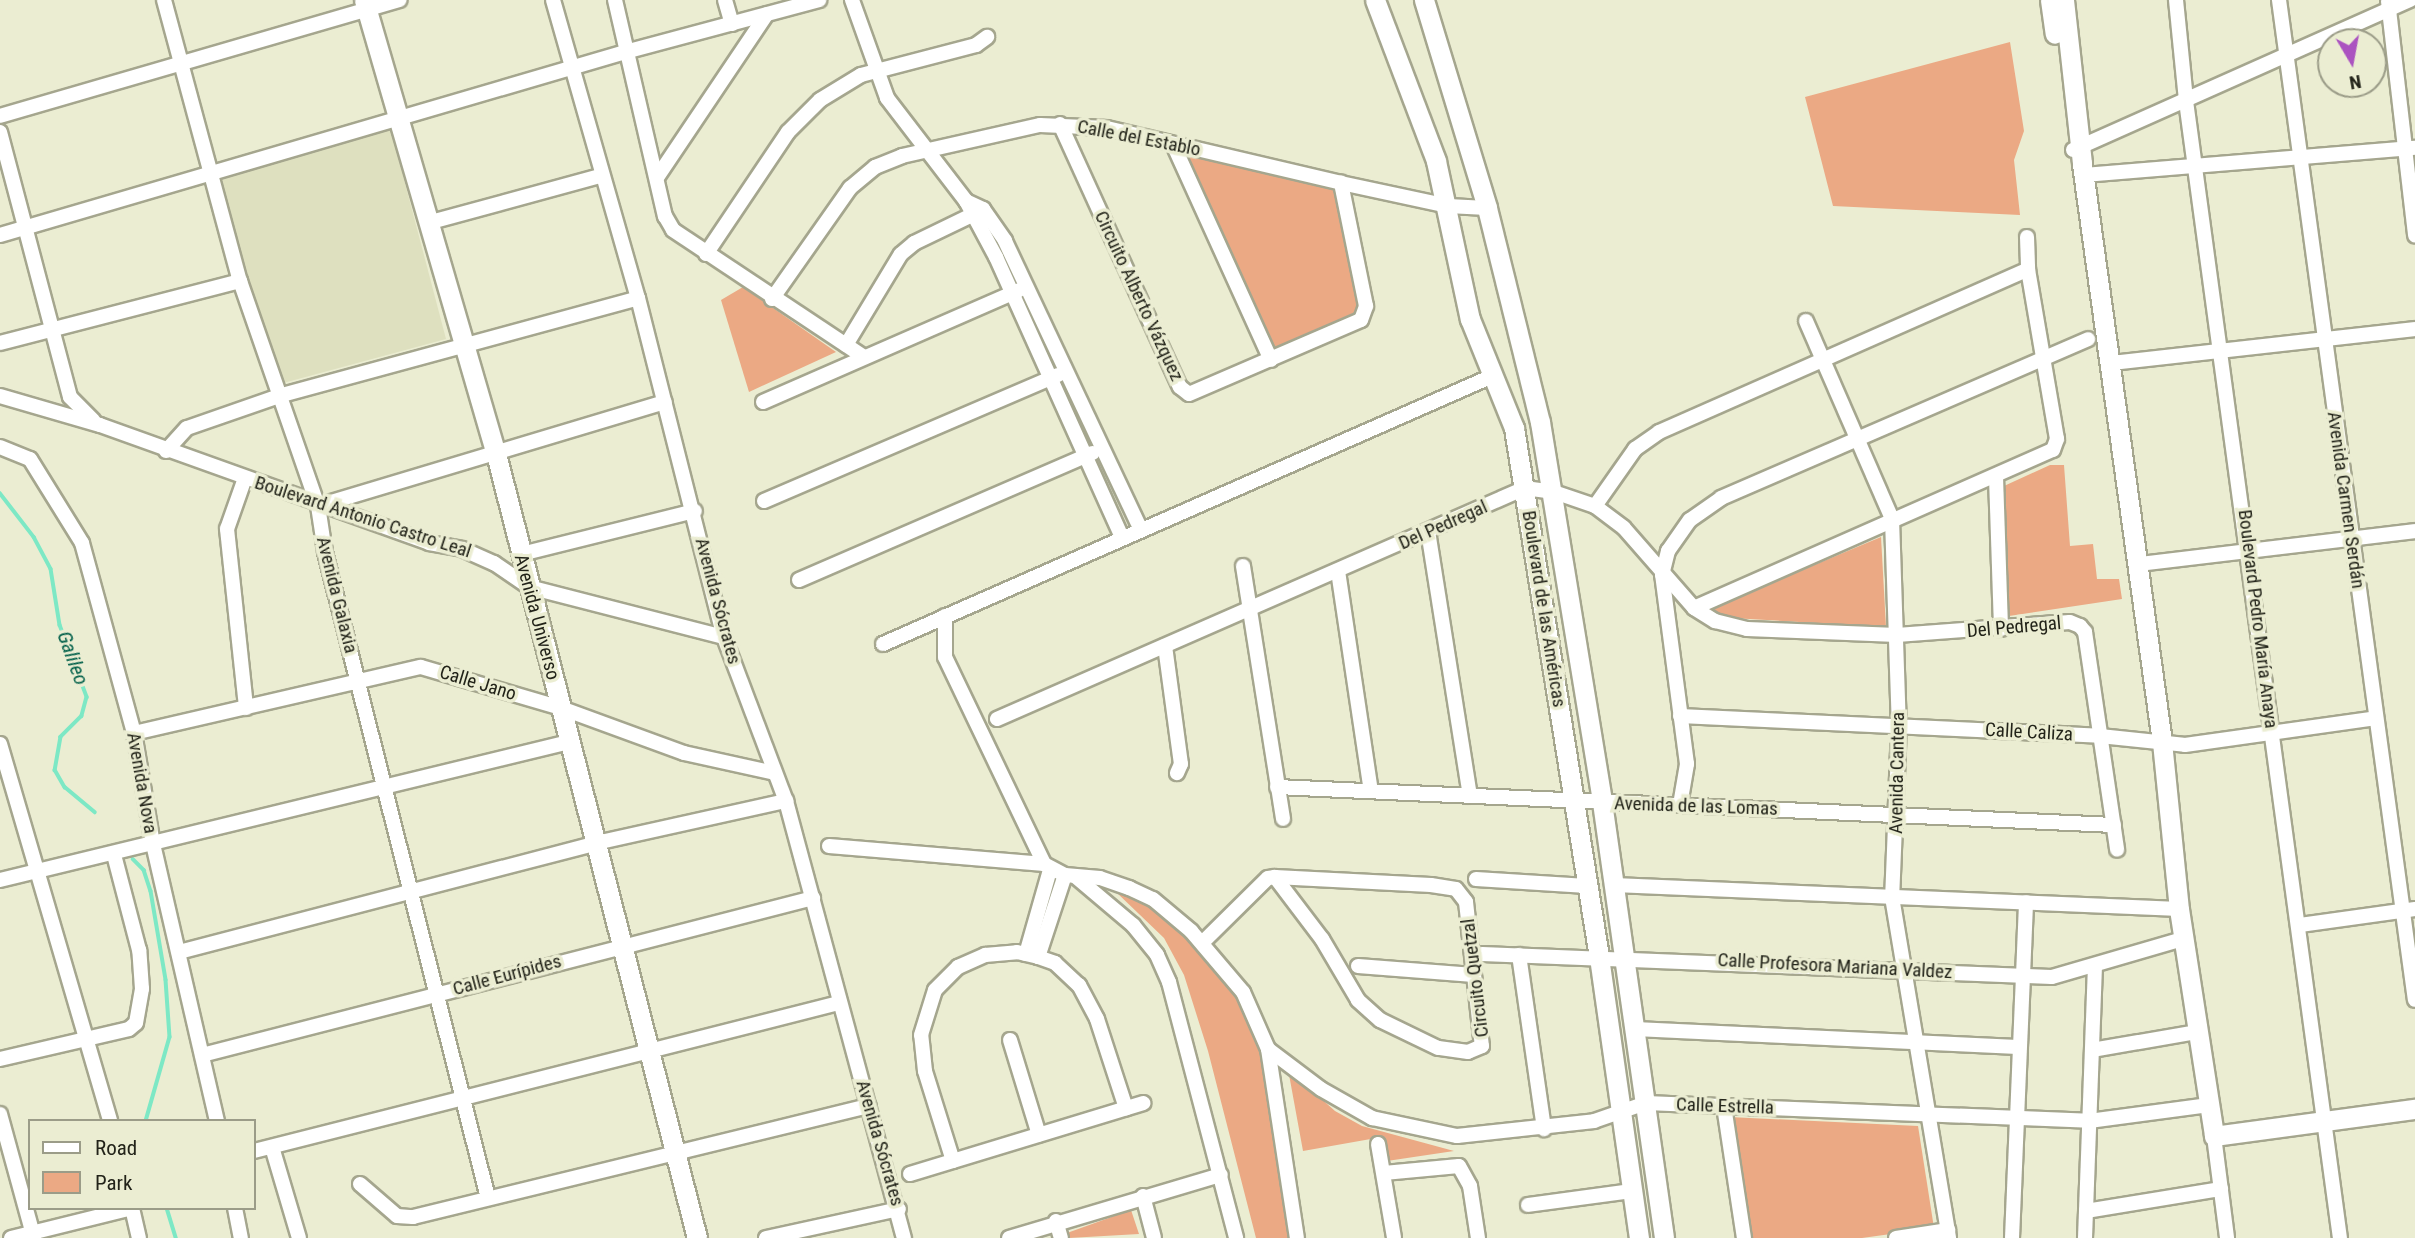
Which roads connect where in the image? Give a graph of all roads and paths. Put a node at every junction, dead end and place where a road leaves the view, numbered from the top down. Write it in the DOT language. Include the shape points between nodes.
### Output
graph roads {
  1 [pos="164,0"];
  2 [pos="399,0"];
  3 [pos="553,0"];
  4 [pos="615,0"];
  5 [pos="725,0"];
  6 [pos="819,0"];
  7 [pos="852,0"];
  8 [pos="1375,0"];
  9 [pos="1424,0"];
  10 [pos="2050,0"];
  11 [pos="2064,0"];
  12 [pos="2176,0"];
  13 [pos="2279,0"];
  14 [pos="2410,0"];
  15 [pos="2389,4"];
  16 [pos="366,5"];
  17 [pos="767,14"];
  18 [pos="732,24"];
  19 [pos="987,37"];
  20 [pos="629,51"];
  21 [pos="2288,56"];
  22 [pos="181,63"];
  23 [pos="571,68"];
  24 [pos="874,71"];
  25 [pos="2186,101"];
  26 [pos="0,116"];
  27 [pos="396,120"];
  28 [pos="1060,124"];
  29 [pos="0,132"];
  30 [pos="1173,144"];
  31 [pos="2410,149"];
  32 [pos="924,152"];
  33 [pos="2081,159"];
  34 [pos="2300,159"];
  35 [pos="2194,166"];
  36 [pos="211,174"];
  37 [pos="600,176"];
  38 [pos="658,176"];
  39 [pos="1341,183"];
  40 [pos="1448,206"];
  41 [pos="1487,208"];
  42 [pos="977,212"];
  43 [pos="431,222"];
  44 [pos="25,228"];
  45 [pos="0,235"];
  46 [pos="2415,235"];
  47 [pos="2028,237"];
  48 [pos="706,254"];
  49 [pos="2028,269"];
  50 [pos="240,281"];
  51 [pos="1020,290"];
  52 [pos="638,298"];
  53 [pos="772,299"];
  54 [pos="1806,321"];
  55 [pos="2415,329"];
  56 [pos="53,331"];
  57 [pos="2088,339"];
  58 [pos="2324,339"];
  59 [pos="466,342"];
  60 [pos="0,343"];
  61 [pos="846,345"];
  62 [pos="2221,350"];
  63 [pos="863,356"];
  64 [pos="2045,358"];
  65 [pos="1823,359"];
  66 [pos="1271,360"];
  67 [pos="2112,363"];
  68 [pos="1069,370"];
  69 [pos="1490,377"];
  70 [pos="1051,378"];
  71 [pos="282,395"];
  72 [pos="0,396"];
  73 [pos="665,402"];
  74 [pos="763,402"];
  75 [pos="1541,422"];
  76 [pos="100,425"];
  77 [pos="1514,428"];
  78 [pos="1858,439"];
  79 [pos="0,447"];
  80 [pos="1104,449"];
  81 [pos="495,450"];
  82 [pos="166,451"];
  83 [pos="1086,456"];
  84 [pos="1996,477"];
  85 [pos="245,478"];
  86 [pos="1525,488"];
  87 [pos="1554,492"];
  88 [pos="764,501"];
  89 [pos="317,506"];
  90 [pos="1595,506"];
  91 [pos="695,511"];
  92 [pos="1892,519"];
  93 [pos="1141,530"];
  94 [pos="1428,531"];
  95 [pos="2415,531"];
  96 [pos="2351,537"];
  97 [pos="1122,538"];
  98 [pos="2250,550"];
  99 [pos="521,554"];
  100 [pos="2139,564"];
  101 [pos="1243,566"];
  102 [pos="1338,571"];
  103 [pos="1662,575"];
  104 [pos="799,580"];
  105 [pos="529,587"];
  106 [pos="1694,608"];
  107 [pos="1250,610"];
  108 [pos="945,616"];
  109 [pos="2001,629"];
  110 [pos="1897,635"];
  111 [pos="724,637"];
  112 [pos="883,644"];
  113 [pos="1165,646"];
  114 [pos="358,682"];
  115 [pos="246,708"];
  116 [pos="561,708"];
  117 [pos="1680,716"];
  118 [pos="2376,718"];
  119 [pos="997,719"];
  120 [pos="1899,726"];
  121 [pos="134,733"];
  122 [pos="2272,733"];
  123 [pos="2100,736"];
  124 [pos="2162,741"];
  125 [pos="569,742"];
  126 [pos="0,744"];
  127 [pos="775,773"];
  128 [pos="1177,773"];
  129 [pos="1277,787"];
  130 [pos="386,788"];
  131 [pos="1371,791"];
  132 [pos="1470,796"];
  133 [pos="786,801"];
  134 [pos="1574,801"];
  135 [pos="1602,802"];
  136 [pos="1680,805"];
  137 [pos="1896,814"];
  138 [pos="1283,819"];
  139 [pos="2114,825"];
  140 [pos="596,843"];
  141 [pos="147,846"];
  142 [pos="829,846"];
  143 [pos="2117,850"];
  144 [pos="114,855"];
  145 [pos="1047,867"];
  146 [pos="37,872"];
  147 [pos="1071,876"];
  148 [pos="1275,877"];
  149 [pos="1476,879"];
  150 [pos="0,880"];
  151 [pos="1614,885"];
  152 [pos="1587,886"];
  153 [pos="412,891"];
  154 [pos="1892,897"];
  155 [pos="813,898"];
  156 [pos="2026,902"];
  157 [pos="2179,909"];
  158 [pos="2408,910"];
  159 [pos="2300,925"];
  160 [pos="2183,939"];
  161 [pos="1203,942"];
  162 [pos="624,945"];
  163 [pos="179,952"];
  164 [pos="1482,954"];
  165 [pos="1032,955"];
  166 [pos="1519,955"];
  167 [pos="1599,957"];
  168 [pos="1624,957"];
  169 [pos="1358,965"];
  170 [pos="2095,966"];
  171 [pos="1905,968"];
  172 [pos="1474,975"];
  173 [pos="2022,975"];
  174 [pos="439,993"];
  175 [pos="2415,1000"];
  176 [pos="839,1003"];
  177 [pos="1635,1029"];
  178 [pos="2197,1032"];
  179 [pos="86,1038"];
  180 [pos="1010,1040"];
  181 [pos="1918,1042"];
  182 [pos="2018,1047"];
  183 [pos="650,1048"];
  184 [pos="1268,1049"];
  185 [pos="2092,1050"];
  186 [pos="202,1055"];
  187 [pos="0,1059"];
  188 [pos="464,1097"];
  189 [pos="1143,1103"];
  190 [pos="1646,1103"];
  191 [pos="2208,1105"];
  192 [pos="869,1106"];
  193 [pos="1724,1106"];
  194 [pos="1126,1108"];
  195 [pos="2415,1109"];
  196 [pos="1621,1112"];
  197 [pos="0,1114"];
  198 [pos="1930,1115"];
  199 [pos="109,1119"];
  200 [pos="217,1119"];
  201 [pos="2015,1119"];
  202 [pos="2089,1121"];
  203 [pos="2325,1121"];
  204 [pos="1544,1129"];
  205 [pos="1039,1135"];
  206 [pos="2214,1136"];
  207 [pos="1378,1144"];
  208 [pos="272,1147"];
  209 [pos="256,1151"];
  210 [pos="678,1151"];
  211 [pos="953,1161"];
  212 [pos="1384,1173"];
  213 [pos="910,1174"];
  214 [pos="1220,1175"];
  215 [pos="360,1184"];
  216 [pos="2221,1189"];
  217 [pos="1632,1191"];
  218 [pos="1143,1196"];
  219 [pos="488,1198"];
  220 [pos="1528,1205"];
  221 [pos="899,1209"];
  222 [pos="125,1210"];
  223 [pos="132,1210"];
  224 [pos="235,1210"];
  225 [pos="2086,1211"];
  226 [pos="1056,1221"];
  227 [pos="1949,1234"];
  228 [pos="34,1235"];
  229 [pos="11,1238"];
  230 [pos="139,1238"];
  231 [pos="241,1238"];
  232 [pos="299,1238"];
  233 [pos="697,1238"];
  234 [pos="766,1238"];
  235 [pos="904,1238"];
  236 [pos="1009,1238"];
  237 [pos="1061,1238"];
  238 [pos="1154,1238"];
  239 [pos="1236,1238"];
  240 [pos="1297,1238"];
  241 [pos="1394,1238"];
  242 [pos="1478,1238"];
  243 [pos="1639,1238"];
  244 [pos="1664,1238"];
  245 [pos="1744,1238"];
  246 [pos="1896,1238"];
  247 [pos="2012,1238"];
  248 [pos="2085,1238"];
  249 [pos="2227,1238"];
  250 [pos="2340,1238"];
  1 -- 22 [label="street, Avenida Galaxia"];
  2 -- 16 [label="street"];
  3 -- 23 [label="street, Avenida Sócrates"];
  4 -- 20 [label="street"];
  5 -- 18 [label="street"];
  6 -- 17 [label="street"];
  7 -- 24 [label="street"];
  8 -- 40 [label="street, Boulevard de las Américas" via="1436,161"];
  9 -- 41 [label="street, Boulevard de las Américas"];
  10 -- 33 [label="street"];
  11 -- 33 [label="street"];
  12 -- 25 [label="street, Boulevard Pedro María Anaya"];
  13 -- 21 [label="street, Avenida Carmen Serdán"];
  14 -- 15 [label="street"];
  15 -- 21 [label="street"];
  15 -- 31 [label="street"];
  16 -- 22 [label="street"];
  16 -- 27 [label="street, Avenida Universo"];
  17 -- 18 [label="street"];
  17 -- 38 [label="street"];
  18 -- 20 [label="street"];
  19 -- 24 [label="street" via="976,45"];
  20 -- 23 [label="street"];
  20 -- 38 [label="street"];
  21 -- 25 [label="street"];
  21 -- 34 [label="street, Avenida Carmen Serdán"];
  22 -- 26 [label="street"];
  22 -- 36 [label="street, Avenida Galaxia"];
  23 -- 27 [label="street"];
  23 -- 37 [label="street, Avenida Sócrates"];
  24 -- 32 [label="street"];
  24 -- 48 [label="street" via="836,88 804,114"];
  25 -- 33 [label="street"];
  25 -- 35 [label="street, Boulevard Pedro María Anaya"];
  27 -- 36 [label="street"];
  27 -- 43 [label="street, Avenida Universo"];
  28 -- 30 [label="street, Calle del Establo" via="1107,128"];
  28 -- 32 [label="street, Calle del Establo"];
  28 -- 66 [label="street, Circuito Alberto Vázquez" via="1183,392 1194,395"];
  29 -- 44 [label="street"];
  30 -- 39 [label="street, Calle del Establo"];
  30 -- 66 [label="street"];
  31 -- 34 [label="street"];
  31 -- 46 [label="street"];
  32 -- 42 [label="street"];
  32 -- 53 [label="street, Calle del Establo" via="890,160 850,188"];
  33 -- 35 [label="street"];
  33 -- 67 [label="street"];
  34 -- 35 [label="street"];
  34 -- 58 [label="street, Avenida Carmen Serdán"];
  35 -- 62 [label="street, Boulevard Pedro María Anaya"];
  36 -- 44 [label="street"];
  36 -- 50 [label="street, Avenida Galaxia"];
  37 -- 43 [label="street"];
  37 -- 52 [label="street, Avenida Sócrates"];
  38 -- 48 [label="street" via="669,224"];
  39 -- 40 [label="street, Calle del Establo"];
  39 -- 66 [label="street, Circuito Alberto Vázquez" via="1365,314 1355,323"];
  40 -- 41 [label="street, Calle del Establo"];
  40 -- 69 [label="street, Boulevard de las Américas" via="1470,319"];
  41 -- 75 [label="street, Boulevard de las Américas"];
  42 -- 51 [label="street"];
  42 -- 61 [label="street" via="901,254"];
  43 -- 59 [label="street, Avenida Universo"];
  44 -- 45 [label="street"];
  44 -- 56 [label="street"];
  47 -- 49 [label="street"];
  48 -- 53 [label="street"];
  49 -- 64 [label="street"];
  49 -- 65 [label="street"];
  50 -- 56 [label="street"];
  50 -- 71 [label="street, Avenida Galaxia"];
  51 -- 63 [label="street"];
  51 -- 68 [label="street"];
  51 -- 70 [label="street"];
  52 -- 59 [label="street"];
  52 -- 73 [label="street, Avenida Sócrates"];
  53 -- 61 [label="street"];
  54 -- 65 [label="street, Avenida Cantera"];
  55 -- 58 [label="street"];
  56 -- 60 [label="street"];
  56 -- 76 [label="street" via="72,402"];
  57 -- 64 [label="street"];
  58 -- 62 [label="street"];
  58 -- 96 [label="street, Avenida Carmen Serdán"];
  59 -- 71 [label="street"];
  59 -- 81 [label="street, Avenida Universo"];
  61 -- 63 [label="street"];
  62 -- 67 [label="street"];
  62 -- 98 [label="street, Boulevard Pedro María Anaya"];
  63 -- 74 [label="street"];
  64 -- 78 [label="street"];
  64 -- 84 [label="street" via="2056,446"];
  65 -- 78 [label="street, Avenida Cantera"];
  65 -- 90 [label="street" via="1659,432 1635,450"];
  67 -- 100 [label="street"];
  68 -- 70 [label="street"];
  68 -- 80 [label="street"];
  69 -- 77 [label="street, Boulevard de las Américas"];
  69 -- 93 [label="street"];
  70 -- 83 [label="street"];
  70 -- 88 [label="street"];
  71 -- 82 [label="street" via="187,428"];
  71 -- 89 [label="street, Avenida Galaxia"];
  72 -- 76 [label="street, Boulevard Antonio Castro Leal"];
  73 -- 81 [label="street"];
  73 -- 91 [label="street, Avenida Sócrates"];
  75 -- 77 [label="street"];
  75 -- 87 [label="street, Boulevard de las Américas"];
  76 -- 82 [label="street, Boulevard Antonio Castro Leal"];
  77 -- 86 [label="street, Boulevard de las Américas"];
  78 -- 92 [label="street, Avenida Cantera"];
  78 -- 103 [label="street" via="1707,505 1676,538"];
  79 -- 121 [label="street, Avenida Nova" via="30,459 82,543"];
  80 -- 83 [label="street"];
  80 -- 93 [label="street"];
  81 -- 89 [label="street"];
  81 -- 99 [label="street, Avenida Universo"];
  82 -- 85 [label="street, Boulevard Antonio Castro Leal"];
  83 -- 97 [label="street"];
  83 -- 104 [label="street"];
  84 -- 92 [label="street"];
  84 -- 109 [label="street"];
  85 -- 89 [label="street, Boulevard Antonio Castro Leal"];
  85 -- 115 [label="street" via="227,529"];
  86 -- 87 [label="street, Del Pedregal"];
  86 -- 94 [label="street, Del Pedregal"];
  86 -- 134 [label="street, Boulevard de las Américas"];
  87 -- 90 [label="street, Del Pedregal"];
  87 -- 135 [label="street, Boulevard de las Américas"];
  89 -- 105 [label="street, Boulevard Antonio Castro Leal" via="429,543 462,549 495,563"];
  89 -- 114 [label="street, Avenida Galaxia"];
  90 -- 103 [label="street, Del Pedregal" via="1624,528"];
  91 -- 99 [label="street"];
  91 -- 111 [label="street, Avenida Sócrates"];
  92 -- 106 [label="street"];
  92 -- 110 [label="street, Avenida Cantera"];
  93 -- 97 [label="street"];
  94 -- 102 [label="street, Del Pedregal"];
  94 -- 132 [label="street"];
  95 -- 96 [label="street"];
  96 -- 98 [label="street"];
  96 -- 118 [label="street, Avenida Carmen Serdán"];
  97 -- 108 [label="street"];
  98 -- 100 [label="street"];
  98 -- 122 [label="street, Boulevard Pedro María Anaya"];
  99 -- 105 [label="street, Avenida Universo"];
  100 -- 124 [label="street"];
  101 -- 107 [label="street"];
  102 -- 107 [label="street, Del Pedregal"];
  102 -- 131 [label="street"];
  103 -- 106 [label="street, Del Pedregal"];
  103 -- 117 [label="street"];
  105 -- 111 [label="street, Boulevard Antonio Castro Leal"];
  105 -- 116 [label="street, Avenida Universo"];
  106 -- 110 [label="street, Del Pedregal" via="1715,621 1747,629"];
  107 -- 113 [label="street, Del Pedregal"];
  107 -- 129 [label="street"];
  108 -- 112 [label="street"];
  108 -- 145 [label="street" via="945,657"];
  109 -- 110 [label="street, Del Pedregal"];
  109 -- 123 [label="street, Del Pedregal" via="2070,622 2080,626 2085,632"];
  110 -- 120 [label="street, Avenida Cantera"];
  111 -- 127 [label="street, Avenida Sócrates"];
  113 -- 119 [label="street, Del Pedregal"];
  113 -- 128 [label="street" via="1181,764"];
  114 -- 115 [label="street, Calle Jano"];
  114 -- 116 [label="street, Calle Jano" via="403,670 435,669"];
  114 -- 130 [label="street, Avenida Galaxia"];
  115 -- 121 [label="street, Calle Jano"];
  116 -- 125 [label="street, Avenida Universo"];
  116 -- 127 [label="street, Calle Jano" via="684,752"];
  117 -- 120 [label="street, Calle Caliza"];
  117 -- 136 [label="street" via="1686,764"];
  118 -- 122 [label="street, Calle Caliza"];
  118 -- 158 [label="street, Avenida Carmen Serdán"];
  120 -- 123 [label="street, Calle Caliza"];
  120 -- 137 [label="street, Avenida Cantera"];
  121 -- 141 [label="street, Avenida Nova"];
  122 -- 124 [label="street, Calle Caliza" via="2185,745"];
  122 -- 159 [label="street, Boulevard Pedro María Anaya"];
  123 -- 124 [label="street, Calle Caliza"];
  123 -- 139 [label="street"];
  124 -- 157 [label="street"];
  125 -- 130 [label="street"];
  125 -- 140 [label="street, Avenida Universo"];
  126 -- 146 [label="street"];
  127 -- 133 [label="street, Avenida Sócrates"];
  129 -- 131 [label="street, Avenida de las Lomas"];
  129 -- 138 [label="street"];
  130 -- 141 [label="street"];
  130 -- 153 [label="street, Avenida Galaxia"];
  131 -- 132 [label="street, Avenida de las Lomas"];
  132 -- 134 [label="street, Avenida de las Lomas"];
  133 -- 140 [label="street"];
  133 -- 155 [label="street, Avenida Sócrates"];
  134 -- 135 [label="street, Avenida de las Lomas"];
  134 -- 152 [label="street, Boulevard de las Américas"];
  135 -- 136 [label="street, Avenida de las Lomas"];
  135 -- 151 [label="street, Boulevard de las Américas"];
  136 -- 137 [label="street, Avenida de las Lomas"];
  137 -- 139 [label="street, Avenida de las Lomas"];
  137 -- 154 [label="street, Avenida Cantera"];
  139 -- 143 [label="street"];
  140 -- 153 [label="street"];
  140 -- 162 [label="street, Avenida Universo"];
  141 -- 144 [label="street"];
  141 -- 163 [label="street, Avenida Nova"];
  142 -- 145 [label="street"];
  144 -- 146 [label="street"];
  144 -- 179 [label="street" via="139,950 142,989 136,1023"];
  145 -- 147 [label="street"];
  145 -- 165 [label="street"];
  146 -- 150 [label="street"];
  146 -- 179 [label="street"];
  147 -- 161 [label="street" via="1100,878 1153,899"];
  147 -- 165 [label="street"];
  147 -- 214 [label="street" via="1133,925 1157,956 1188,1042"];
  148 -- 161 [label="street" via="1264,881"];
  148 -- 172 [label="street, Circuito Quetzal" via="1456,889 1466,902"];
  148 -- 172 [label="street, Circuito Quetzal" via="1322,939 1357,1000 1404,1034 1454,1051 1480,1049 1484,1038"];
  149 -- 152 [label="street"];
  151 -- 154 [label="street"];
  151 -- 168 [label="street, Boulevard de las Américas"];
  152 -- 167 [label="street, Boulevard de las Américas"];
  153 -- 163 [label="street"];
  153 -- 174 [label="street, Avenida Galaxia"];
  154 -- 156 [label="street"];
  154 -- 171 [label="street, Avenida Cantera"];
  155 -- 162 [label="street, Calle Eurípides"];
  155 -- 176 [label="street, Avenida Sócrates" via="838,980"];
  156 -- 157 [label="street"];
  156 -- 173 [label="street"];
  157 -- 160 [label="street"];
  158 -- 159 [label="street"];
  158 -- 175 [label="street, Avenida Carmen Serdán"];
  159 -- 203 [label="street, Boulevard Pedro María Anaya"];
  160 -- 170 [label="street, Calle Profesora Mariana Valdez"];
  160 -- 178 [label="street"];
  161 -- 184 [label="street" via="1242,992"];
  162 -- 174 [label="street, Calle Eurípides"];
  162 -- 183 [label="street, Avenida Universo"];
  163 -- 186 [label="street, Avenida Nova"];
  164 -- 166 [label="street, Calle Profesora Mariana Valdez"];
  165 -- 194 [label="street" via="1065,971 1088,999"];
  165 -- 211 [label="street" via="1000,952 972,960 944,979 929,1001 922,1054"];
  166 -- 167 [label="street, Calle Profesora Mariana Valdez"];
  166 -- 204 [label="street"];
  167 -- 168 [label="street, Calle Profesora Mariana Valdez"];
  167 -- 196 [label="street, Boulevard de las Américas"];
  168 -- 171 [label="street, Calle Profesora Mariana Valdez"];
  168 -- 177 [label="street, Boulevard de las Américas"];
  169 -- 172 [label="street"];
  170 -- 173 [label="street, Calle Profesora Mariana Valdez" via="2052,977"];
  170 -- 185 [label="street"];
  171 -- 173 [label="street, Calle Profesora Mariana Valdez"];
  171 -- 181 [label="street, Avenida Cantera"];
  173 -- 182 [label="street"];
  174 -- 186 [label="street, Calle Eurípides"];
  174 -- 188 [label="street, Avenida Galaxia"];
  176 -- 183 [label="street"];
  176 -- 192 [label="street, Avenida Sócrates"];
  177 -- 181 [label="street"];
  177 -- 190 [label="street, Boulevard de las Américas"];
  178 -- 185 [label="street"];
  178 -- 191 [label="street"];
  179 -- 187 [label="street"];
  179 -- 199 [label="street"];
  180 -- 205 [label="street"];
  181 -- 182 [label="street"];
  181 -- 198 [label="street, Avenida Cantera"];
  182 -- 201 [label="street"];
  183 -- 188 [label="street"];
  183 -- 210 [label="street, Avenida Universo"];
  184 -- 204 [label="street, Calle Estrella" via="1321,1089 1372,1118 1457,1136"];
  184 -- 240 [label="street"];
  185 -- 202 [label="street"];
  186 -- 200 [label="street, Avenida Nova"];
  188 -- 208 [label="street"];
  188 -- 219 [label="street, Avenida Galaxia"];
  189 -- 194 [label="street"];
  190 -- 193 [label="street, Calle Estrella"];
  190 -- 196 [label="street, Calle Estrella"];
  190 -- 244 [label="street, Boulevard de las Américas"];
  191 -- 202 [label="street, Calle Estrella"];
  191 -- 206 [label="street"];
  192 -- 210 [label="street"];
  192 -- 221 [label="street, Avenida Sócrates"];
  193 -- 198 [label="street, Calle Estrella"];
  193 -- 245 [label="street"];
  194 -- 205 [label="street"];
  195 -- 203 [label="street"];
  196 -- 204 [label="street, Calle Estrella"];
  196 -- 217 [label="street, Boulevard de las Américas"];
  197 -- 228 [label="street"];
  198 -- 201 [label="street, Calle Estrella"];
  198 -- 227 [label="street, Avenida Cantera"];
  201 -- 202 [label="street, Calle Estrella"];
  201 -- 247 [label="street"];
  202 -- 225 [label="street"];
  203 -- 206 [label="street"];
  203 -- 250 [label="street, Boulevard Pedro María Anaya"];
  205 -- 211 [label="street"];
  206 -- 216 [label="street"];
  207 -- 212 [label="street"];
  208 -- 209 [label="street"];
  208 -- 232 [label="street"];
  210 -- 219 [label="street"];
  210 -- 233 [label="street, Avenida Universo"];
  211 -- 213 [label="street"];
  212 -- 241 [label="street"];
  212 -- 242 [label="street" via="1459,1166 1469,1185"];
  214 -- 218 [label="street"];
  214 -- 239 [label="street"];
  215 -- 219 [label="street" via="404,1218"];
  216 -- 225 [label="street"];
  216 -- 249 [label="street"];
  217 -- 220 [label="street"];
  217 -- 243 [label="street, Boulevard de las Américas"];
  218 -- 226 [label="street"];
  218 -- 238 [label="street"];
  221 -- 234 [label="street"];
  221 -- 235 [label="street, Avenida Sócrates"];
  222 -- 228 [label="street"];
  223 -- 230 [label="street"];
  224 -- 231 [label="street"];
  225 -- 248 [label="street"];
  226 -- 236 [label="street"];
  226 -- 237 [label="street"];
  227 -- 246 [label="street"];
  228 -- 229 [label="street"];
}
